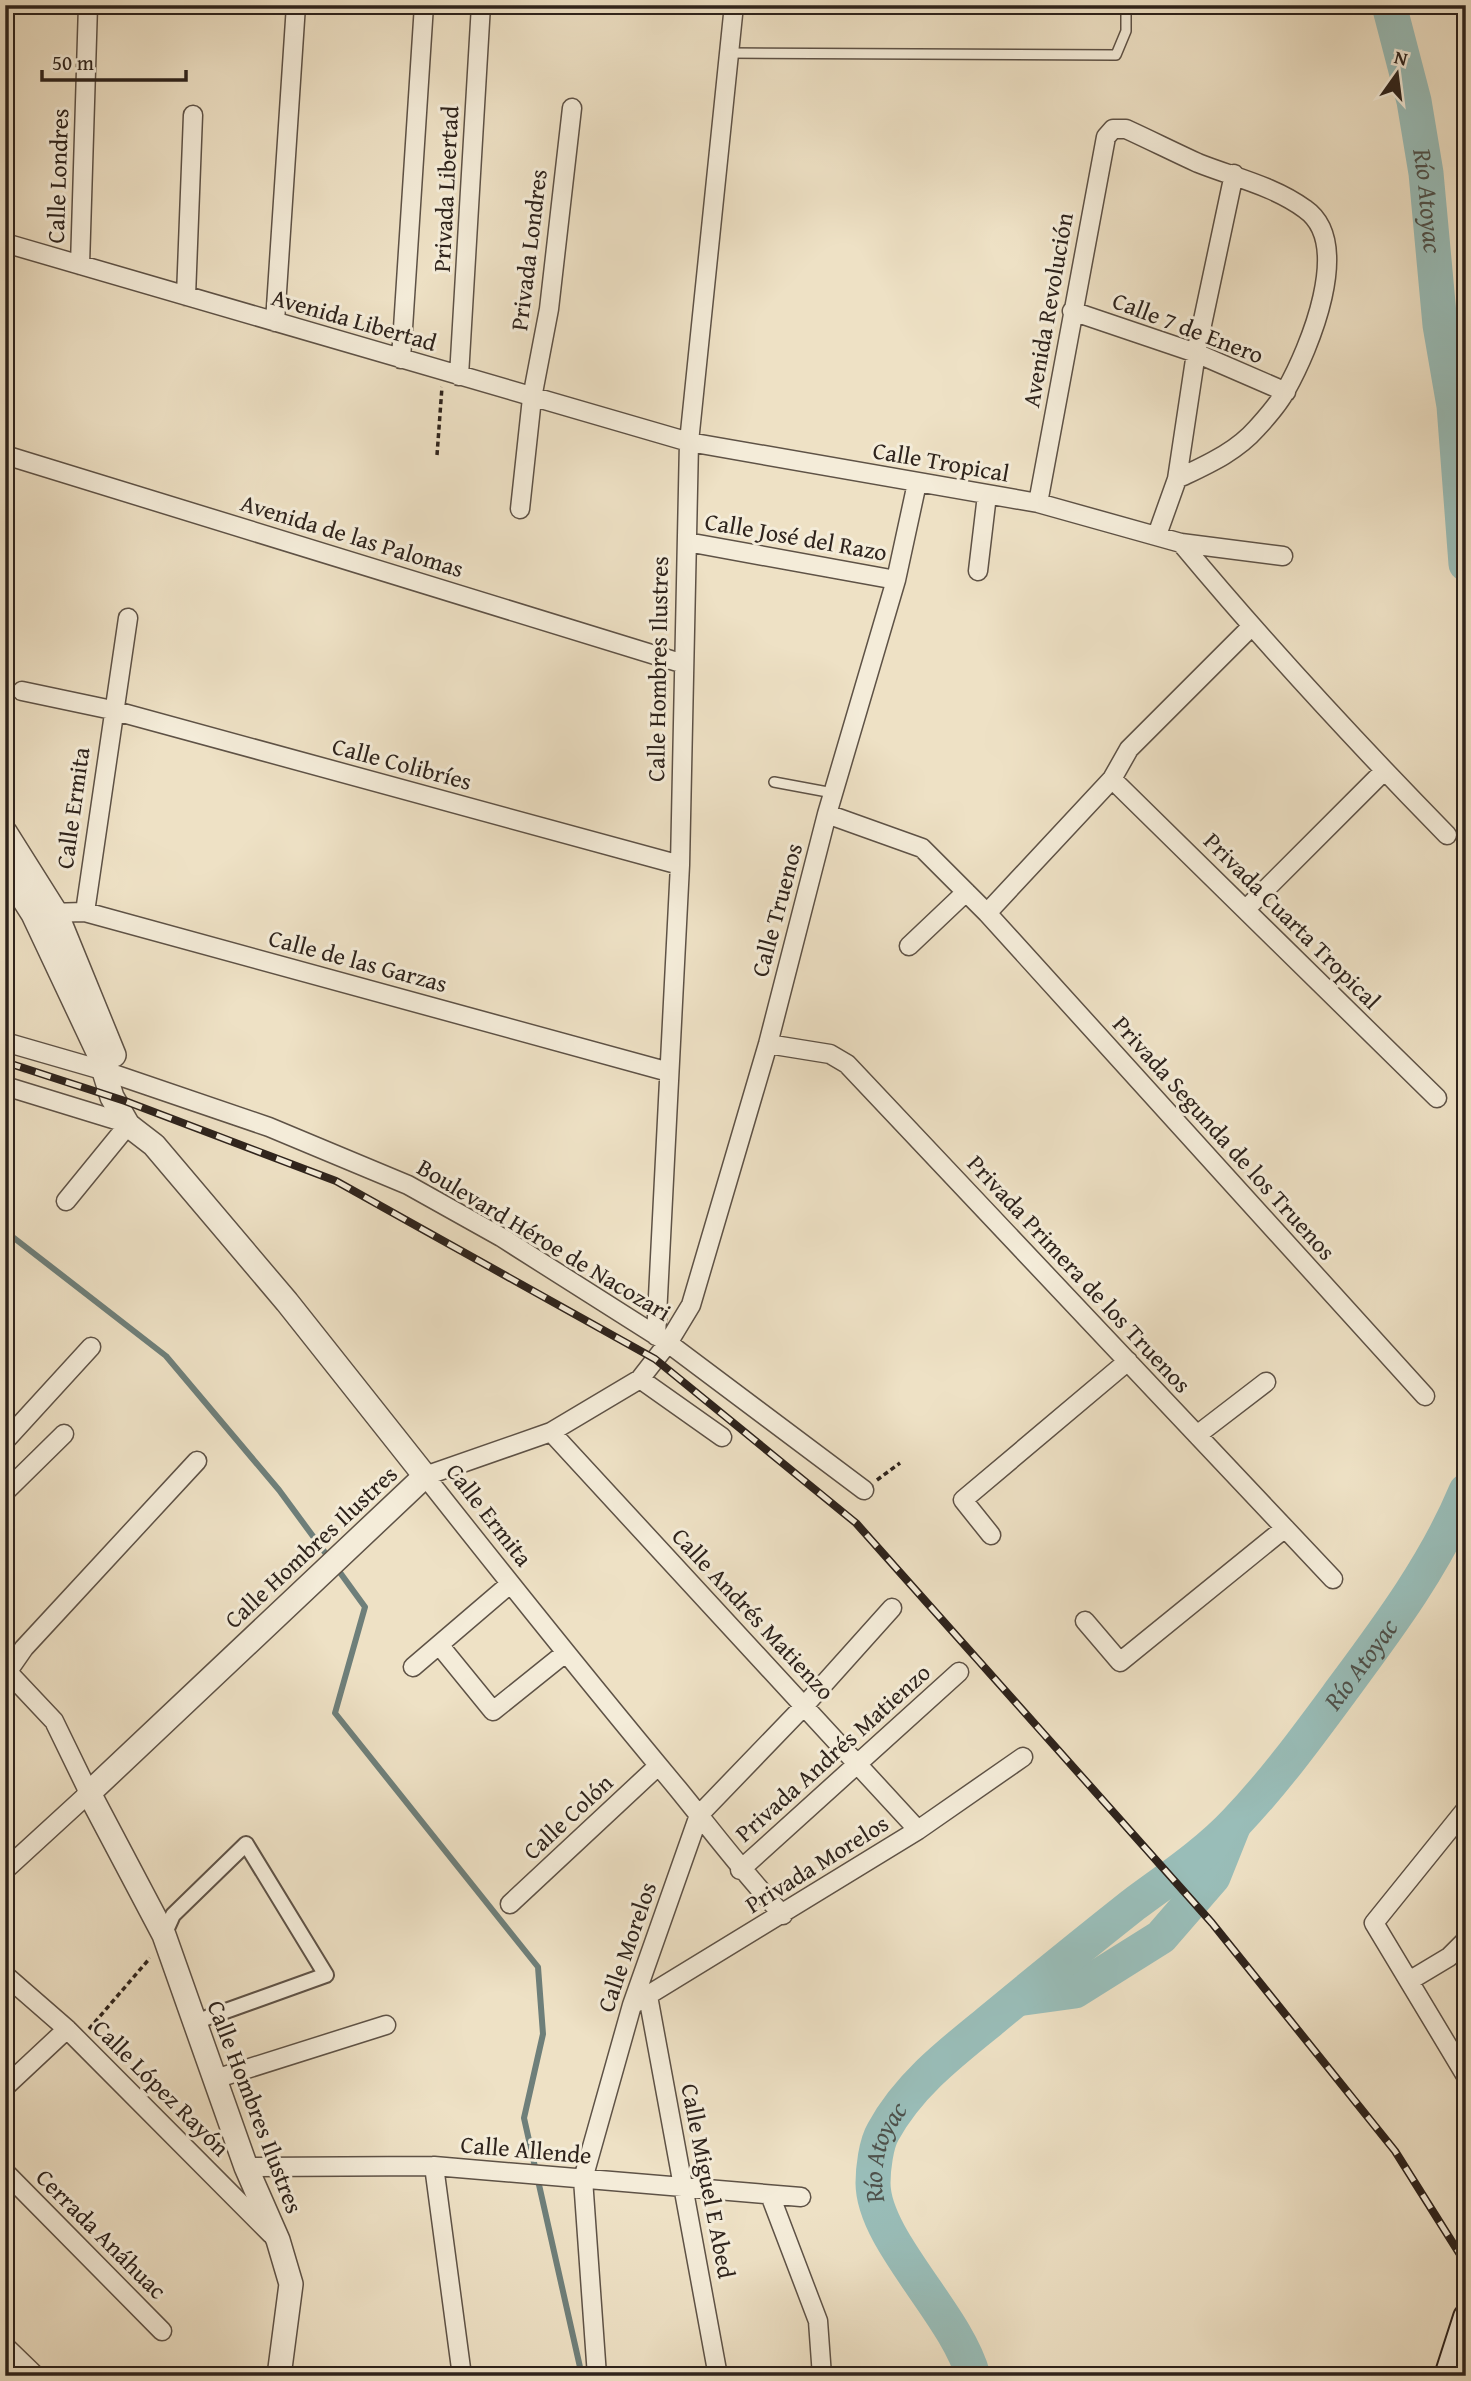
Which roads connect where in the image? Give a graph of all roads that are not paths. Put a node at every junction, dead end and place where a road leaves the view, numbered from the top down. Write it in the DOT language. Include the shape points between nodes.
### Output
graph roads {
  1 [pos="88,5"];
  2 [pos="296,5"];
  3 [pos="424,5"];
  4 [pos="481,5"];
  5 [pos="734,5"];
  6 [pos="1126,5"];
  7 [pos="729,53"];
  8 [pos="572,108"];
  9 [pos="193,116"];
  10 [pos="1234,174"];
  11 [pos="5,243"];
  12 [pos="80,265"];
  13 [pos="186,296"];
  14 [pos="1072,311"];
  15 [pos="275,322"];
  16 [pos="1196,353"];
  17 [pos="401,359"];
  18 [pos="451,374"];
  19 [pos="1286,392"];
  20 [pos="532,398"];
  21 [pos="689,442"];
  22 [pos="5,455"];
  23 [pos="1177,479"];
  24 [pos="917,483"];
  25 [pos="987,495"];
  26 [pos="1038,503"];
  27 [pos="520,509"];
  28 [pos="1157,535"];
  29 [pos="687,542"];
  30 [pos="1181,543"];
  31 [pos="1283,556"];
  32 [pos="978,571"];
  33 [pos="896,580"];
  34 [pos="128,618"];
  35 [pos="1251,626"];
  36 [pos="684,664"];
  37 [pos="22,691"];
  38 [pos="112,710"];
  39 [pos="1383,772"];
  40 [pos="1112,779"];
  41 [pos="774,782"];
  42 [pos="833,793"];
  43 [pos="827,814"];
  44 [pos="5,832"];
  45 [pos="1447,835"];
  46 [pos="680,865"];
  47 [pos="5,870"];
  48 [pos="966,892"];
  49 [pos="1246,909"];
  50 [pos="85,912"];
  51 [pos="57,913"];
  52 [pos="33,914"];
  53 [pos="987,914"];
  54 [pos="909,946"];
  55 [pos="5,1042"];
  56 [pos="768,1044"];
  57 [pos="669,1072"];
  58 [pos="111,1073"];
  59 [pos="5,1086"];
  60 [pos="1437,1098"];
  61 [pos="142,1132"];
  62 [pos="65,1201"];
  63 [pos="662,1340"];
  64 [pos="91,1347"];
  65 [pos="1128,1361"];
  66 [pos="640,1379"];
  67 [pos="1266,1382"];
  68 [pos="1425,1396"];
  69 [pos="551,1432"];
  70 [pos="64,1434"];
  71 [pos="1197,1435"];
  72 [pos="722,1437"];
  73 [pos="5,1441"];
  74 [pos="197,1461"];
  75 [pos="425,1475"];
  76 [pos="864,1490"];
  77 [pos="5,1492"];
  78 [pos="1285,1528"];
  79 [pos="991,1535"];
  80 [pos="1333,1579"];
  81 [pos="510,1584"];
  82 [pos="892,1608"];
  83 [pos="1085,1621"];
  84 [pos="440,1646"];
  85 [pos="564,1654"];
  86 [pos="413,1667"];
  87 [pos="6,1670"];
  88 [pos="959,1672"];
  89 [pos="805,1705"];
  90 [pos="1023,1757"];
  91 [pos="857,1763"];
  92 [pos="659,1766"];
  93 [pos="89,1793"];
  94 [pos="1466,1809"];
  95 [pos="699,1815"];
  96 [pos="918,1830"];
  97 [pos="5,1870"];
  98 [pos="740,1870"];
  99 [pos="510,1904"];
  100 [pos="783,1915"];
  101 [pos="1466,1940"];
  102 [pos="159,1945"];
  103 [pos="5,1975"];
  104 [pos="1409,1981"];
  105 [pos="648,1996"];
  106 [pos="632,2005"];
  107 [pos="195,2022"];
  108 [pos="386,2025"];
  109 [pos="66,2029"];
  110 [pos="1466,2076"];
  111 [pos="215,2079"];
  112 [pos="5,2088"];
  113 [pos="434,2166"];
  114 [pos="246,2167"];
  115 [pos="5,2172"];
  116 [pos="583,2179"];
  117 [pos="684,2189"];
  118 [pos="770,2195"];
  119 [pos="801,2197"];
  120 [pos="278,2240"];
  121 [pos="1466,2317"];
  122 [pos="162,2331"];
  123 [pos="5,2346"];
  124 [pos="36,2376"];
  125 [pos="279,2376"];
  126 [pos="462,2376"];
  127 [pos="597,2376"];
  128 [pos="718,2376"];
  129 [pos="822,2376"];
  130 [pos="1447,2376"];
  1 -- 12 [label="street, Calle Londres"];
  2 -- 15 [label="street"];
  3 -- 17 [label="street, Privada Libertad"];
  4 -- 18 [label="street, Privada Libertad"];
  5 -- 7 [label="street, Calle Hombres Ilustres"];
  6 -- 7 [label="lane" via="1126,31 1116,55"];
  7 -- 21 [label="street, Calle Hombres Ilustres"];
  8 -- 20 [label="street, Privada Londres" via="549,309"];
  9 -- 13 [label="street"];
  10 -- 14 [label="street, Avenida Revolución" via="1200,164 1125,129 1113,129 1106,137"];
  10 -- 16 [label="street"];
  10 -- 19 [label="street" via="1306,209 1325,229 1329,251 1316,324"];
  11 -- 12 [label="street, Avenida Libertad"];
  12 -- 13 [label="street, Avenida Libertad"];
  13 -- 15 [label="street, Avenida Libertad"];
  14 -- 16 [label="street, Calle 7 de Enero"];
  14 -- 26 [label="street, Avenida Revolución"];
  15 -- 17 [label="street, Avenida Libertad"];
  16 -- 19 [label="street, Calle 7 de Enero"];
  16 -- 23 [label="street"];
  17 -- 18 [label="street, Avenida Libertad"];
  18 -- 20 [label="street, Avenida Libertad"];
  19 -- 23 [label="street" via="1256,430 1226,456"];
  20 -- 21 [label="street, Avenida Libertad"];
  20 -- 27 [label="street, Privada Londres"];
  21 -- 24 [label="street, Calle Tropical"];
  21 -- 29 [label="street, Calle Hombres Ilustres"];
  22 -- 36 [label="street, Avenida de las Palomas"];
  23 -- 28 [label="street"];
  24 -- 25 [label="street, Calle Tropical"];
  24 -- 33 [label="street, Calle Truenos"];
  25 -- 26 [label="street, Calle Tropical"];
  25 -- 32 [label="street"];
  26 -- 28 [label="street, Calle Tropical"];
  28 -- 30 [label="street, Calle Tropical"];
  29 -- 33 [label="street, Calle José del Razo"];
  29 -- 36 [label="street, Calle Hombres Ilustres"];
  30 -- 31 [label="street, Calle Tropical"];
  30 -- 35 [label="street"];
  33 -- 42 [label="street, Calle Truenos"];
  34 -- 38 [label="street, Calle Ermita"];
  35 -- 39 [label="street"];
  35 -- 40 [label="street" via="1129,750"];
  36 -- 46 [label="street, Calle Hombres Ilustres"];
  37 -- 38 [label="street, Calle Colibríes"];
  38 -- 46 [label="street, Calle Colibríes"];
  38 -- 50 [label="street, Calle Ermita"];
  39 -- 45 [label="street"];
  39 -- 49 [label="street"];
  40 -- 49 [label="street, Privada Cuarta Tropical"];
  40 -- 53 [label="street"];
  41 -- 42 [label="lane"];
  42 -- 43 [label="street, Calle Truenos"];
  43 -- 48 [label="street, Privada Segunda de los Truenos" via="922,848"];
  43 -- 56 [label="street, Calle Truenos"];
  44 -- 51 [label="street"];
  46 -- 57 [label="street, Calle Hombres Ilustres"];
  47 -- 52 [label="street"];
  48 -- 53 [label="street, Privada Segunda de los Truenos"];
  48 -- 54 [label="street"];
  49 -- 60 [label="street, Privada Cuarta Tropical"];
  50 -- 51 [label="street, Calle de las Garzas"];
  50 -- 57 [label="street, Calle de las Garzas"];
  51 -- 52 [label="street, Calle de las Garzas"];
  51 -- 58 [label="street" via="113,1049"];
  52 -- 58 [label="street"];
  53 -- 68 [label="street, Privada Segunda de los Truenos"];
  55 -- 58 [label="street, Boulevard Héroe de Nacozari"];
  56 -- 63 [label="street, Calle Truenos" via="691,1305"];
  56 -- 65 [label="street, Privada Primera de los Truenos" via="830,1054 847,1064"];
  57 -- 63 [label="street, Calle Hombres Ilustres"];
  58 -- 61 [label="street, Calle Ermita"];
  58 -- 63 [label="street, Boulevard Héroe de Nacozari" via="269,1127 408,1185 501,1237"];
  59 -- 61 [label="street"];
  61 -- 62 [label="street"];
  61 -- 75 [label="street, Calle Ermita"];
  63 -- 66 [label="street, Calle Hombres Ilustres"];
  63 -- 76 [label="street, Boulevard Héroe de Nacozari"];
  64 -- 73 [label="street"];
  65 -- 71 [label="street, Privada Primera de los Truenos"];
  65 -- 79 [label="street" via="963,1500"];
  66 -- 69 [label="street, Calle Hombres Ilustres"];
  66 -- 72 [label="street"];
  67 -- 71 [label="street"];
  69 -- 75 [label="street, Calle Hombres Ilustres"];
  69 -- 89 [label="street, Calle Andrés Matienzo"];
  70 -- 77 [label="street"];
  71 -- 78 [label="street, Privada Primera de los Truenos"];
  74 -- 87 [label="street"];
  75 -- 81 [label="street, Calle Ermita"];
  75 -- 93 [label="street, Calle Hombres Ilustres"];
  78 -- 80 [label="street, Privada Primera de los Truenos"];
  78 -- 83 [label="street" via="1120,1662"];
  81 -- 84 [label="street"];
  81 -- 85 [label="street, Calle Ermita"];
  82 -- 89 [label="street, Calle Morelos"];
  84 -- 85 [label="street" via="493,1711"];
  84 -- 86 [label="street"];
  85 -- 92 [label="street, Calle Ermita"];
  87 -- 93 [label="street" via="54,1721"];
  88 -- 91 [label="street, Privada Andrés Matienzo"];
  89 -- 91 [label="street, Calle Andrés Matienzo"];
  89 -- 95 [label="street, Calle Morelos"];
  90 -- 96 [label="street, Privada Morelos"];
  91 -- 96 [label="street, Calle Andrés Matienzo"];
  91 -- 98 [label="street, Privada Andrés Matienzo"];
  92 -- 95 [label="street, Calle Ermita"];
  92 -- 99 [label="street, Calle Colón"];
  93 -- 97 [label="street, Calle Hombres Ilustres"];
  93 -- 102 [label="street, Calle Hombres Ilustres"];
  94 -- 104 [label="street" via="1374,1923"];
  95 -- 98 [label="street, Calle Ermita"];
  95 -- 106 [label="street, Calle Morelos"];
  96 -- 100 [label="street, Privada Morelos"];
  98 -- 100 [label="street, Calle Ermita"];
  100 -- 105 [label="street, Privada Morelos"];
  101 -- 104 [label="street" via="1449,1957"];
  102 -- 107 [label="street, Calle Hombres Ilustres"];
  102 -- 107 [label="street" via="173,1915 246,1844 326,1975"];
  103 -- 109 [label="street, Calle López Rayón"];
  104 -- 110 [label="street"];
  105 -- 106 [label="street, Privada Morelos"];
  105 -- 117 [label="street, Calle Miguel E Abed"];
  106 -- 116 [label="street, Calle Morelos"];
  107 -- 111 [label="street, Calle Hombres Ilustres"];
  108 -- 111 [label="street"];
  109 -- 112 [label="street"];
  109 -- 120 [label="street, Calle López Rayón"];
  111 -- 114 [label="street, Calle Hombres Ilustres"];
  113 -- 114 [label="street, Calle Allende"];
  113 -- 116 [label="street, Calle Allende"];
  113 -- 126 [label="street"];
  114 -- 120 [label="street, Calle Hombres Ilustres"];
  115 -- 122 [label="street, Cerrada Anáhuac"];
  116 -- 117 [label="street, Calle Allende"];
  116 -- 127 [label="street, Calle Morelos"];
  117 -- 118 [label="street, Calle Allende"];
  117 -- 128 [label="street, Calle Miguel E Abed"];
  118 -- 119 [label="street, Calle Allende"];
  118 -- 129 [label="street" via="818,2320"];
  120 -- 125 [label="street, Calle Hombres Ilustres" via="291,2284"];
  121 -- 130 [label="main road"];
  123 -- 124 [label="street"];
}
